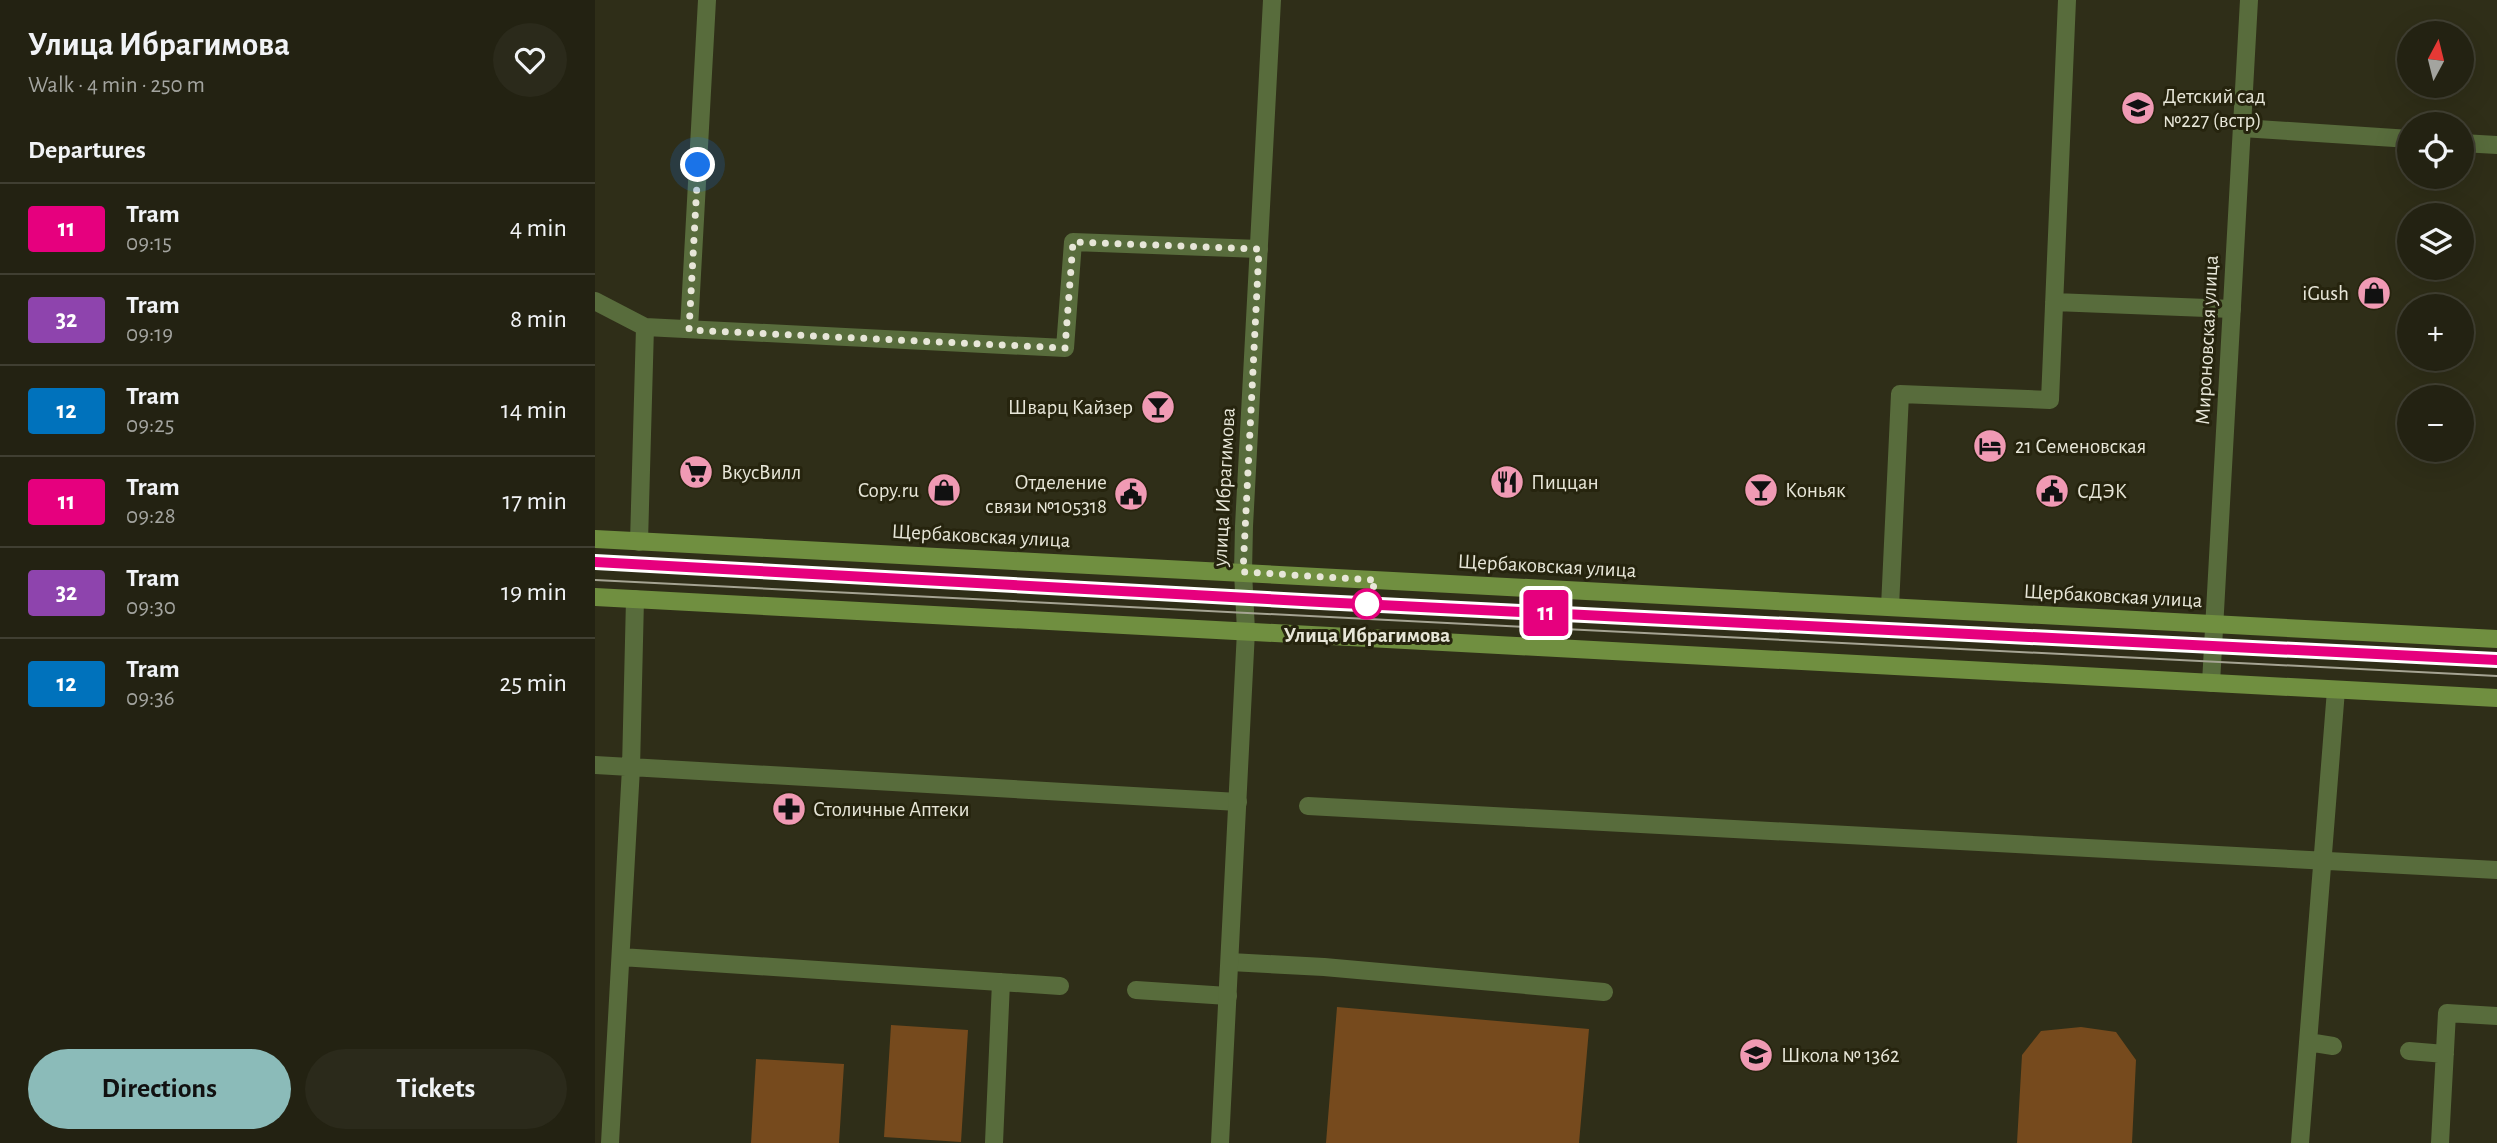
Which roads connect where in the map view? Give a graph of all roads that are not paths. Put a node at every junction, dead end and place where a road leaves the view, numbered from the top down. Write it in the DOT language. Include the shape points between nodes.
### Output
graph roads {
  1 [pos="707,0"];
  2 [pos="1272,0"];
  3 [pos="2067,0"];
  4 [pos="2249,0"];
  5 [pos="2242,128"];
  6 [pos="2397,138"];
  7 [pos="2474,144"];
  8 [pos="2497,145"];
  9 [pos="1259,249"];
  10 [pos="595,301"];
  11 [pos="2054,302"];
  12 [pos="2232,309"];
  13 [pos="645,327"];
  14 [pos="689,330"];
  15 [pos="595,540"];
  16 [pos="639,542"];
  17 [pos="1243,572"];
  18 [pos="595,597"];
  19 [pos="635,599"];
  20 [pos="1890,607"];
  21 [pos="2214,624"];
  22 [pos="1246,631"];
  23 [pos="2497,639"];
  24 [pos="2211,683"];
  25 [pos="2336,690"];
  26 [pos="2497,698"];
  27 [pos="595,765"];
  28 [pos="631,768"];
  29 [pos="1238,802"];
  30 [pos="1308,806"];
  31 [pos="2321,860"];
  32 [pos="2497,870"];
  33 [pos="621,957"];
  34 [pos="1230,962"];
  35 [pos="1001,982"];
  36 [pos="1060,986"];
  37 [pos="1136,990"];
  38 [pos="1605,992"];
  39 [pos="1228,996"];
  40 [pos="2497,1016"];
  41 [pos="2308,1042"];
  42 [pos="2333,1046"];
  43 [pos="2409,1051"];
  44 [pos="2445,1054"];
  45 [pos="610,1143"];
  46 [pos="994,1143"];
  47 [pos="1220,1143"];
  48 [pos="2300,1143"];
  49 [pos="2440,1143"];
  1 -- 14 [label="street"];
  2 -- 9 [label="street, улица Ибрагимова"];
  3 -- 11 [label="street"];
  4 -- 5 [label="street, Мироновская улица"];
  5 -- 6 [label="street"];
  5 -- 12 [label="street, Мироновская улица"];
  7 -- 8 [label="street"];
  9 -- 14 [label="street" via="1073,242 1065,348"];
  9 -- 17 [label="street, улица Ибрагимова"];
  10 -- 13 [label="street"];
  11 -- 12 [label="street"];
  11 -- 20 [label="street" via="2050,400 1899,394"];
  12 -- 21 [label="street, Мироновская улица"];
  13 -- 14 [label="street"];
  13 -- 16 [label="street"];
  15 -- 16 [label="main road, Щербаковская улица"];
  16 -- 17 [label="main road, Щербаковская улица"];
  17 -- 20 [label="main road, Щербаковская улица"];
  17 -- 22 [label="street, улица Ибрагимова"];
  18 -- 19 [label="main road"];
  19 -- 22 [label="main road"];
  19 -- 28 [label="street"];
  20 -- 21 [label="main road, Щербаковская улица"];
  21 -- 23 [label="main road, Щербаковская улица"];
  21 -- 24 [label="street, Мироновская улица"];
  22 -- 24 [label="main road"];
  22 -- 29 [label="street, улица Ибрагимова"];
  24 -- 25 [label="main road"];
  25 -- 26 [label="main road"];
  25 -- 31 [label="street"];
  27 -- 28 [label="street"];
  28 -- 29 [label="street"];
  28 -- 33 [label="street"];
  29 -- 34 [label="street, улица Ибрагимова"];
  30 -- 31 [label="street"];
  31 -- 32 [label="street"];
  31 -- 41 [label="street"];
  33 -- 35 [label="street"];
  33 -- 45 [label="street"];
  34 -- 38 [label="street"];
  34 -- 39 [label="street, улица Ибрагимова"];
  35 -- 36 [label="street"];
  35 -- 46 [label="street"];
  37 -- 39 [label="street"];
  39 -- 47 [label="street, улица Ибрагимова"];
  40 -- 44 [label="street" via="2447,1013"];
  41 -- 42 [label="street"];
  41 -- 48 [label="street"];
  43 -- 44 [label="street"];
  44 -- 49 [label="street"];
}
